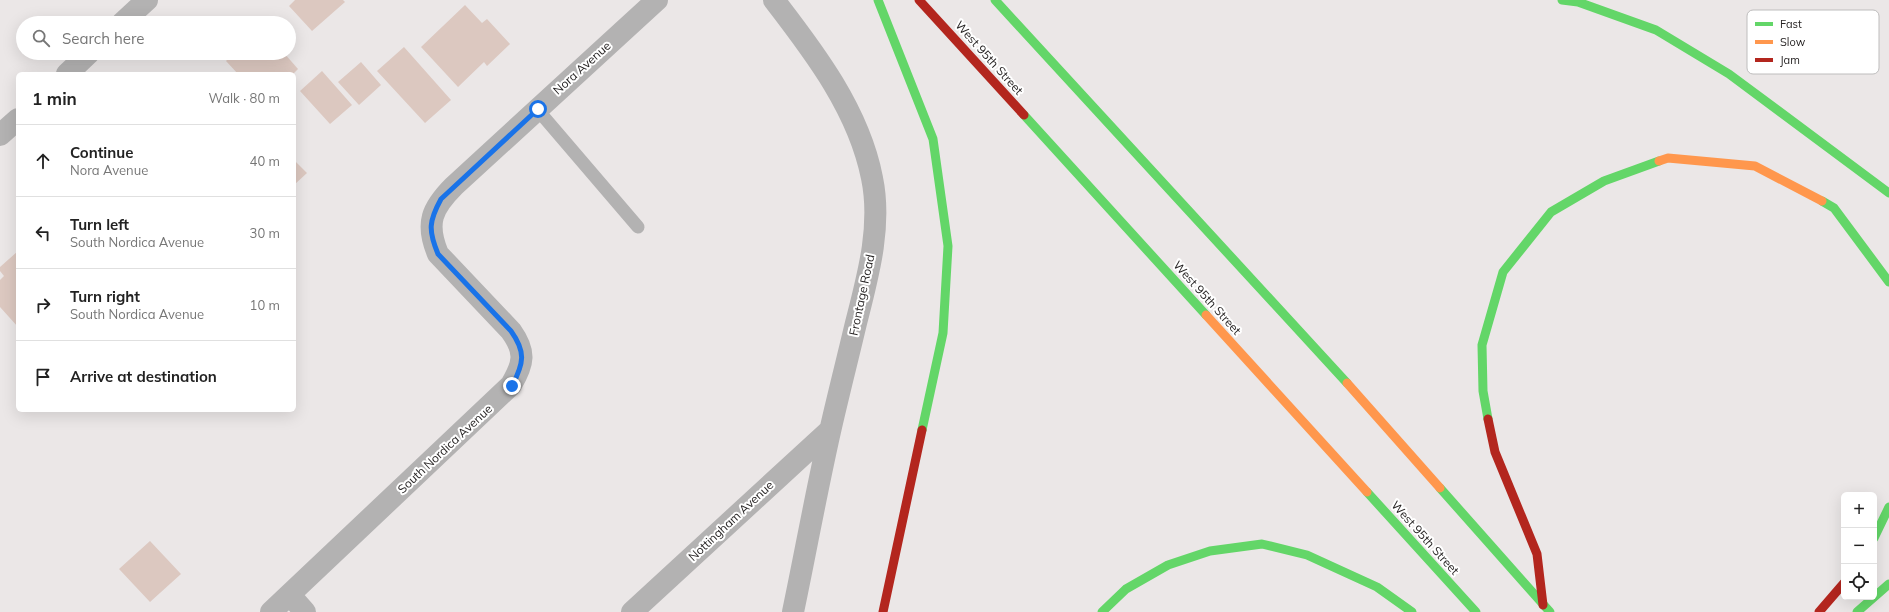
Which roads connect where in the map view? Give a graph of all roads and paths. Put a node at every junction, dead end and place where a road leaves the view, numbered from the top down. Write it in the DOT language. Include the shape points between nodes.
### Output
graph roads {
  1 [pos="147,0"];
  2 [pos="657,0"];
  3 [pos="774,0"];
  4 [pos="878,0"];
  5 [pos="919,0"];
  6 [pos="995,0"];
  7 [pos="1562,0"];
  8 [pos="130,16"];
  9 [pos="82,60"];
  10 [pos="69,72"];
  11 [pos="538,109"];
  12 [pos="16,121"];
  13 [pos="0,135"];
  14 [pos="1889,193"];
  15 [pos="431,226"];
  16 [pos="638,227"];
  17 [pos="1889,282"];
  18 [pos="830,430"];
  19 [pos="1889,507"];
  20 [pos="1877,532"];
  21 [pos="1889,584"];
  22 [pos="1841,587"];
  23 [pos="290,595"];
  24 [pos="1543,605"];
  25 [pos="271,612"];
  26 [pos="305,612"];
  27 [pos="632,612"];
  28 [pos="793,612"];
  29 [pos="883,612"];
  30 [pos="1102,612"];
  31 [pos="1412,612"];
  32 [pos="1476,612"];
  33 [pos="1550,612"];
  34 [pos="1819,612"];
  35 [pos="1857,612"];
  1 -- 8 [label="street"];
  2 -- 11 [label="street, Nora Avenue"];
  3 -- 18 [label="street, Frontage Road" via="808,44 843,100 861,140 872,178 875,217 870,264"];
  4 -- 29 [label="main road" via="933,139 948,246 943,332"];
  5 -- 32 [label="main road, West 95th Street"];
  6 -- 24 [label="main road" via="1338,372"];
  7 -- 14 [label="main road" via="1578,2 1656,30 1729,74"];
  9 -- 10 [label="street"];
  11 -- 15 [label="street, Nora Avenue" via="441,199"];
  11 -- 16 [label="lane"];
  12 -- 13 [label="street"];
  15 -- 23 [label="street, South Nordica Avenue" via="431,239 438,254 511,331 518,342 522,353 518,374 512,386 502,396"];
  17 -- 24 [label="main road" via="1834,208 1756,166 1668,158 1604,181 1551,212 1503,272 1482,345 1482,391 1495,452 1537,554"];
  18 -- 27 [label="street, Nottingham Avenue"];
  18 -- 28 [label="street, Frontage Road"];
  19 -- 20 [label="main road"];
  21 -- 35 [label="main road"];
  22 -- 34 [label="main road"];
  23 -- 25 [label="street, South Nordica Avenue"];
  23 -- 26 [label="street"];
  24 -- 33 [label="main road"];
  30 -- 31 [label="main road" via="1126,588 1168,565 1210,551 1262,544 1307,555 1377,587"];
}
